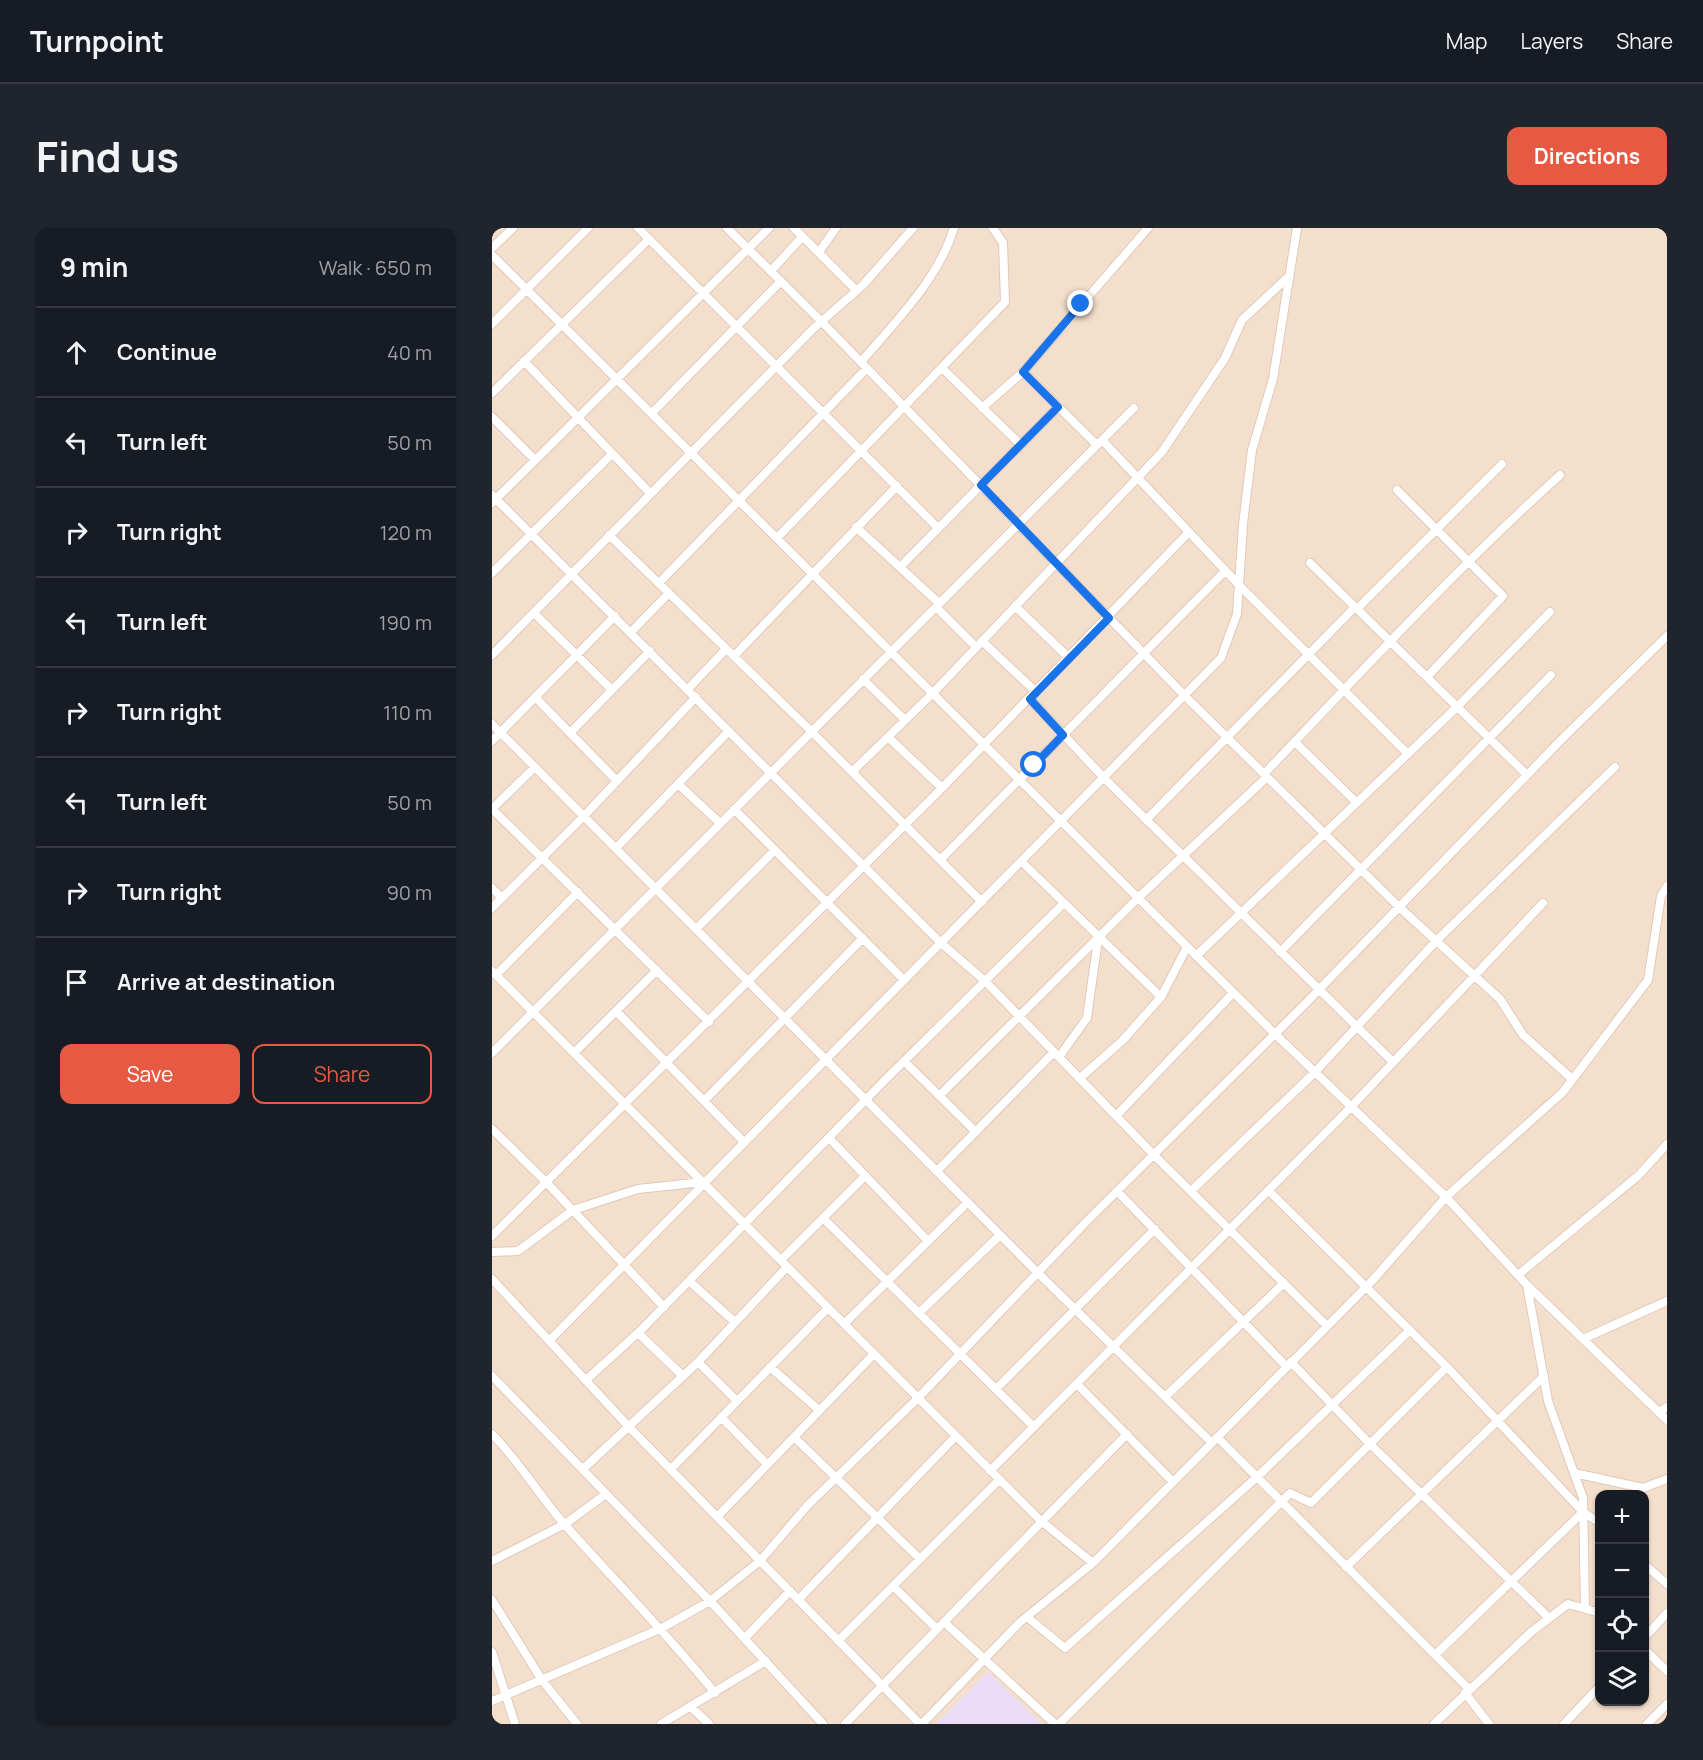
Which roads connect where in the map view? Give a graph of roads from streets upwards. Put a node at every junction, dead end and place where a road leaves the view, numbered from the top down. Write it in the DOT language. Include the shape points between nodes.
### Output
graph roads {
  1 [pos="513,228"];
  2 [pos="588,228"];
  3 [pos="638,228"];
  4 [pos="727,228"];
  5 [pos="768,228"];
  6 [pos="794,228"];
  7 [pos="836,228"];
  8 [pos="913,228"];
  9 [pos="954,228"];
  10 [pos="993,228"];
  11 [pos="1148,228"];
  12 [pos="1297,228"];
  13 [pos="802,237"];
  14 [pos="649,239"];
  15 [pos="492,248"];
  16 [pos="748,249"];
  17 [pos="819,252"];
  18 [pos="492,255"];
  19 [pos="771,271"];
  20 [pos="1287,278"];
  21 [pos="781,281"];
  22 [pos="526,289"];
  23 [pos="856,290"];
  24 [pos="703,293"];
  25 [pos="822,322"];
  26 [pos="492,324"];
  27 [pos="562,324"];
  28 [pos="737,326"];
  29 [pos="524,361"];
  30 [pos="777,365"];
  31 [pos="864,365"];
  32 [pos="942,368"];
  33 [pos="1023,372"];
  34 [pos="616,378"];
  35 [pos="492,393"];
  36 [pos="905,407"];
  37 [pos="1058,407"];
  38 [pos="982,408"];
  39 [pos="1134,408"];
  40 [pos="824,412"];
  41 [pos="652,413"];
  42 [pos="492,417"];
  43 [pos="577,417"];
  44 [pos="1099,442"];
  45 [pos="1021,444"];
  46 [pos="862,451"];
  47 [pos="690,452"];
  48 [pos="612,454"];
  49 [pos="535,460"];
  50 [pos="1502,464"];
  51 [pos="1560,475"];
  52 [pos="1137,477"];
  53 [pos="981,485"];
  54 [pos="897,486"];
  55 [pos="1397,490"];
  56 [pos="650,493"];
  57 [pos="493,499"];
  58 [pos="739,500"];
  59 [pos="1019,524"];
  60 [pos="856,527"];
  61 [pos="938,528"];
  62 [pos="1437,530"];
  63 [pos="1189,532"];
  64 [pos="532,534"];
  65 [pos="609,535"];
  66 [pos="777,538"];
  67 [pos="1469,562"];
  68 [pos="1056,563"];
  69 [pos="1310,563"];
  70 [pos="900,567"];
  71 [pos="1225,571"];
  72 [pos="812,572"];
  73 [pos="492,573"];
  74 [pos="572,573"];
  75 [pos="659,583"];
  76 [pos="1239,585"];
  77 [pos="669,593"];
  78 [pos="938,605"];
  79 [pos="1015,606"];
  80 [pos="1356,608"];
  81 [pos="534,612"];
  82 [pos="1550,612"];
  83 [pos="615,616"];
  84 [pos="1109,618"];
  85 [pos="631,632"];
  86 [pos="1667,636"];
  87 [pos="1390,641"];
  88 [pos="979,644"];
  89 [pos="726,649"];
  90 [pos="650,651"];
  91 [pos="891,651"];
  92 [pos="1143,653"];
  93 [pos="493,654"];
  94 [pos="577,655"];
  95 [pos="1308,655"];
  96 [pos="734,656"];
  97 [pos="1070,658"];
  98 [pos="1551,675"];
  99 [pos="1427,677"];
  100 [pos="863,679"];
  101 [pos="688,689"];
  102 [pos="612,690"];
  103 [pos="1343,691"];
  104 [pos="1036,692"];
  105 [pos="933,693"];
  106 [pos="1185,696"];
  107 [pos="535,697"];
  108 [pos="696,697"];
  109 [pos="1030,699"];
  110 [pos="1457,706"];
  111 [pos="905,720"];
  112 [pos="492,724"];
  113 [pos="729,731"];
  114 [pos="812,731"];
  115 [pos="500,732"];
  116 [pos="570,733"];
  117 [pos="1063,735"];
  118 [pos="888,737"];
  119 [pos="1227,737"];
  120 [pos="1489,737"];
  121 [pos="492,741"];
  122 [pos="1295,742"];
  123 [pos="985,745"];
  124 [pos="1408,754"];
  125 [pos="535,767"];
  126 [pos="1615,767"];
  127 [pos="771,772"];
  128 [pos="852,772"];
  129 [pos="1266,775"];
  130 [pos="1527,775"];
  131 [pos="1104,778"];
  132 [pos="1020,780"];
  133 [pos="617,781"];
  134 [pos="678,784"];
  135 [pos="942,788"];
  136 [pos="1356,802"];
  137 [pos="492,809"];
  138 [pos="734,809"];
  139 [pos="584,816"];
  140 [pos="1146,820"];
  141 [pos="1061,822"];
  142 [pos="720,824"];
  143 [pos="905,825"];
  144 [pos="1324,833"];
  145 [pos="616,848"];
  146 [pos="775,850"];
  147 [pos="1183,856"];
  148 [pos="542,857"];
  149 [pos="940,860"];
  150 [pos="1022,862"];
  151 [pos="864,866"];
  152 [pos="1361,869"];
  153 [pos="1667,886"];
  154 [pos="492,888"];
  155 [pos="656,888"];
  156 [pos="578,892"];
  157 [pos="502,898"];
  158 [pos="1138,898"];
  159 [pos="982,902"];
  160 [pos="828,903"];
  161 [pos="1543,903"];
  162 [pos="1063,904"];
  163 [pos="1399,907"];
  164 [pos="492,908"];
  165 [pos="1241,913"];
  166 [pos="615,928"];
  167 [pos="696,929"];
  168 [pos="863,938"];
  169 [pos="1099,938"];
  170 [pos="1437,940"];
  171 [pos="941,943"];
  172 [pos="1187,947"];
  173 [pos="1280,952"];
  174 [pos="1196,956"];
  175 [pos="657,970"];
  176 [pos="494,973"];
  177 [pos="1476,974"];
  178 [pos="904,980"];
  179 [pos="985,981"];
  180 [pos="749,982"];
  181 [pos="1319,990"];
  182 [pos="1233,993"];
  183 [pos="1161,998"];
  184 [pos="616,1011"];
  185 [pos="532,1012"];
  186 [pos="1019,1016"];
  187 [pos="785,1018"];
  188 [pos="710,1022"];
  189 [pos="1357,1027"];
  190 [pos="1275,1034"];
  191 [pos="492,1053"];
  192 [pos="574,1053"];
  193 [pos="1056,1054"];
  194 [pos="826,1059"];
  195 [pos="904,1061"];
  196 [pos="1394,1062"];
  197 [pos="668,1064"];
  198 [pos="1315,1072"];
  199 [pos="1080,1078"];
  200 [pos="1572,1079"];
  201 [pos="939,1096"];
  202 [pos="866,1099"];
  203 [pos="704,1101"];
  204 [pos="626,1106"];
  205 [pos="1351,1107"];
  206 [pos="1116,1116"];
  207 [pos="492,1130"];
  208 [pos="976,1132"];
  209 [pos="829,1138"];
  210 [pos="743,1141"];
  211 [pos="1667,1144"];
  212 [pos="1154,1155"];
  213 [pos="937,1171"];
  214 [pos="866,1176"];
  215 [pos="703,1182"];
  216 [pos="547,1183"];
  217 [pos="1117,1191"];
  218 [pos="1191,1191"];
  219 [pos="1269,1191"];
  220 [pos="1446,1197"];
  221 [pos="968,1202"];
  222 [pos="573,1210"];
  223 [pos="823,1218"];
  224 [pos="746,1224"];
  225 [pos="1155,1229"];
  226 [pos="1230,1230"];
  227 [pos="1000,1235"];
  228 [pos="492,1236"];
  229 [pos="928,1240"];
  230 [pos="492,1252"];
  231 [pos="781,1260"];
  232 [pos="623,1264"];
  233 [pos="787,1267"];
  234 [pos="1194,1267"];
  235 [pos="1038,1273"];
  236 [pos="1518,1275"];
  237 [pos="492,1280"];
  238 [pos="689,1281"];
  239 [pos="887,1281"];
  240 [pos="1284,1283"];
  241 [pos="1527,1285"];
  242 [pos="1366,1286"];
  243 [pos="1667,1301"];
  244 [pos="664,1307"];
  245 [pos="828,1308"];
  246 [pos="1076,1309"];
  247 [pos="919,1313"];
  248 [pos="1244,1321"];
  249 [pos="735,1322"];
  250 [pos="844,1324"];
  251 [pos="1327,1326"];
  252 [pos="1410,1330"];
  253 [pos="638,1333"];
  254 [pos="1583,1339"];
  255 [pos="549,1341"];
  256 [pos="1114,1347"];
  257 [pos="960,1353"];
  258 [pos="874,1354"];
  259 [pos="698,1362"];
  260 [pos="1289,1365"];
  261 [pos="770,1367"];
  262 [pos="1447,1367"];
  263 [pos="492,1376"];
  264 [pos="683,1376"];
  265 [pos="1544,1376"];
  266 [pos="586,1380"];
  267 [pos="1077,1384"];
  268 [pos="996,1389"];
  269 [pos="1165,1397"];
  270 [pos="918,1398"];
  271 [pos="737,1401"];
  272 [pos="1332,1405"];
  273 [pos="1667,1407"];
  274 [pos="819,1410"];
  275 [pos="1659,1412"];
  276 [pos="721,1418"];
  277 [pos="1667,1419"];
  278 [pos="1497,1421"];
  279 [pos="629,1426"];
  280 [pos="1034,1427"];
  281 [pos="492,1434"];
  282 [pos="1127,1434"];
  283 [pos="956,1436"];
  284 [pos="794,1437"];
  285 [pos="1214,1440"];
  286 [pos="1370,1444"];
  287 [pos="768,1464"];
  288 [pos="583,1469"];
  289 [pos="671,1469"];
  290 [pos="990,1471"];
  291 [pos="1574,1473"];
  292 [pos="1257,1477"];
  293 [pos="836,1478"];
  294 [pos="1667,1479"];
  295 [pos="999,1480"];
  296 [pos="1173,1482"];
  297 [pos="606,1494"];
  298 [pos="1422,1494"];
  299 [pos="1281,1502"];
  300 [pos="1583,1512"];
  301 [pos="717,1516"];
  302 [pos="878,1518"];
  303 [pos="1595,1520"];
  304 [pos="1041,1521"];
  305 [pos="565,1524"];
  306 [pos="920,1559"];
  307 [pos="492,1561"];
  308 [pos="760,1561"];
  309 [pos="1093,1563"];
  310 [pos="1346,1567"];
  311 [pos="1649,1568"];
  312 [pos="1511,1581"];
  313 [pos="1667,1584"];
  314 [pos="892,1586"];
  315 [pos="790,1592"];
  316 [pos="492,1600"];
  317 [pos="798,1600"];
  318 [pos="710,1601"];
  319 [pos="1585,1608"];
  320 [pos="1595,1612"];
  321 [pos="1667,1613"];
  322 [pos="1027,1617"];
  323 [pos="1549,1618"];
  324 [pos="944,1622"];
  325 [pos="662,1628"];
  326 [pos="937,1629"];
  327 [pos="1649,1633"];
  328 [pos="744,1638"];
  329 [pos="838,1641"];
  330 [pos="492,1652"];
  331 [pos="1647,1652"];
  332 [pos="1435,1655"];
  333 [pos="986,1658"];
  334 [pos="766,1661"];
  335 [pos="1667,1671"];
  336 [pos="542,1680"];
  337 [pos="882,1686"];
  338 [pos="1467,1691"];
  339 [pos="1595,1691"];
  340 [pos="715,1693"];
  341 [pos="506,1696"];
  342 [pos="492,1701"];
  343 [pos="1667,1704"];
  344 [pos="691,1707"];
  345 [pos="1569,1722"];
  346 [pos="515,1724"];
  347 [pos="577,1724"];
  348 [pos="661,1724"];
  349 [pos="709,1724"];
  350 [pos="823,1724"];
  351 [pos="846,1724"];
  352 [pos="921,1724"];
  353 [pos="1057,1724"];
  354 [pos="1434,1724"];
  355 [pos="1489,1724"];
  356 [pos="1647,1724"];
  1 -- 15 [label="street"];
  2 -- 22 [label="street"];
  3 -- 14 [label="street"];
  4 -- 16 [label="street"];
  5 -- 16 [label="street"];
  6 -- 13 [label="street"];
  7 -- 17 [label="street"];
  8 -- 23 [label="street"];
  9 -- 31 [label="street" via="932,273"];
  10 -- 32 [label="street" via="1003,243 1005,302"];
  11 -- 33 [label="street"];
  12 -- 20 [label="street"];
  13 -- 17 [label="street"];
  13 -- 19 [label="street"];
  14 -- 24 [label="street"];
  14 -- 27 [label="street"];
  16 -- 19 [label="street"];
  16 -- 24 [label="street"];
  17 -- 23 [label="street"];
  18 -- 22 [label="street"];
  19 -- 21 [label="street"];
  20 -- 52 [label="street" via="1242,320 1225,358 1162,452"];
  20 -- 76 [label="street" via="1273,379 1252,450"];
  21 -- 25 [label="street"];
  21 -- 28 [label="street"];
  22 -- 26 [label="street"];
  22 -- 27 [label="street"];
  23 -- 25 [label="street"];
  24 -- 28 [label="street"];
  24 -- 34 [label="street"];
  25 -- 30 [label="street"];
  25 -- 31 [label="street"];
  27 -- 29 [label="street"];
  27 -- 34 [label="street"];
  28 -- 30 [label="street"];
  28 -- 41 [label="street"];
  29 -- 35 [label="street"];
  29 -- 43 [label="street"];
  30 -- 40 [label="street"];
  30 -- 47 [label="street"];
  31 -- 36 [label="street"];
  31 -- 40 [label="street"];
  32 -- 36 [label="street"];
  32 -- 38 [label="street"];
  33 -- 37 [label="street"];
  33 -- 38 [label="street"];
  34 -- 41 [label="street"];
  34 -- 43 [label="street"];
  36 -- 46 [label="street"];
  36 -- 53 [label="street"];
  37 -- 44 [label="street"];
  37 -- 45 [label="street"];
  38 -- 45 [label="street"];
  39 -- 44 [label="street"];
  40 -- 46 [label="street"];
  40 -- 58 [label="street"];
  41 -- 47 [label="street"];
  42 -- 49 [label="street"];
  43 -- 48 [label="street"];
  43 -- 49 [label="street"];
  44 -- 52 [label="street"];
  44 -- 59 [label="street"];
  45 -- 53 [label="street"];
  46 -- 54 [label="street"];
  46 -- 66 [label="street"];
  47 -- 56 [label="street"];
  47 -- 58 [label="street"];
  48 -- 56 [label="street"];
  48 -- 64 [label="street"];
  49 -- 57 [label="street"];
  50 -- 62 [label="street"];
  51 -- 67 [label="street"];
  52 -- 63 [label="street"];
  52 -- 68 [label="street"];
  53 -- 59 [label="street"];
  53 -- 61 [label="street"];
  54 -- 60 [label="street"];
  54 -- 61 [label="street"];
  55 -- 62 [label="street"];
  56 -- 65 [label="street"];
  57 -- 64 [label="street"];
  58 -- 66 [label="street"];
  58 -- 75 [label="street"];
  59 -- 68 [label="street"];
  59 -- 78 [label="street"];
  60 -- 70 [label="street"];
  60 -- 72 [label="street"];
  61 -- 70 [label="street"];
  62 -- 67 [label="street"];
  62 -- 80 [label="street"];
  63 -- 71 [label="street"];
  63 -- 84 [label="street"];
  64 -- 73 [label="street"];
  64 -- 74 [label="street"];
  65 -- 74 [label="street"];
  65 -- 75 [label="street"];
  66 -- 72 [label="street"];
  67 -- 87 [label="street"];
  67 -- 99 [label="street" via="1503,596"];
  68 -- 79 [label="street"];
  68 -- 84 [label="street"];
  69 -- 80 [label="street"];
  70 -- 78 [label="street"];
  71 -- 76 [label="street"];
  71 -- 92 [label="street"];
  72 -- 91 [label="street"];
  72 -- 96 [label="street"];
  74 -- 81 [label="street"];
  74 -- 83 [label="street"];
  75 -- 77 [label="street"];
  76 -- 95 [label="street"];
  76 -- 106 [label="street" via="1238,614 1221,658"];
  77 -- 85 [label="street"];
  77 -- 89 [label="street"];
  78 -- 88 [label="street"];
  78 -- 91 [label="street"];
  79 -- 88 [label="street"];
  79 -- 97 [label="street"];
  80 -- 87 [label="street"];
  80 -- 95 [label="street"];
  81 -- 93 [label="street"];
  81 -- 94 [label="street"];
  82 -- 110 [label="street"];
  83 -- 85 [label="street"];
  83 -- 94 [label="street"];
  84 -- 92 [label="street"];
  84 -- 97 [label="street"];
  85 -- 90 [label="street"];
  86 -- 130 [label="street"];
  87 -- 99 [label="street"];
  87 -- 103 [label="street"];
  88 -- 104 [label="street"];
  88 -- 105 [label="street"];
  89 -- 96 [label="street"];
  89 -- 101 [label="street"];
  90 -- 101 [label="street"];
  90 -- 102 [label="street"];
  91 -- 100 [label="street"];
  91 -- 105 [label="street"];
  92 -- 106 [label="street"];
  92 -- 117 [label="street"];
  94 -- 102 [label="street"];
  94 -- 107 [label="street"];
  95 -- 103 [label="street"];
  95 -- 119 [label="street"];
  96 -- 114 [label="street"];
  97 -- 104 [label="street"];
  98 -- 120 [label="street"];
  99 -- 110 [label="street"];
  100 -- 111 [label="street"];
  100 -- 114 [label="street"];
  101 -- 108 [label="street"];
  102 -- 116 [label="street"];
  103 -- 122 [label="street"];
  103 -- 124 [label="street"];
  104 -- 109 [label="street"];
  105 -- 111 [label="street"];
  105 -- 123 [label="street"];
  106 -- 119 [label="street"];
  106 -- 131 [label="street"];
  107 -- 115 [label="street"];
  107 -- 116 [label="street"];
  108 -- 113 [label="street"];
  108 -- 133 [label="street"];
  109 -- 117 [label="street"];
  109 -- 123 [label="street"];
  110 -- 120 [label="street"];
  110 -- 124 [label="street"];
  111 -- 118 [label="street"];
  112 -- 115 [label="street"];
  113 -- 127 [label="street"];
  113 -- 134 [label="street"];
  114 -- 127 [label="street"];
  114 -- 128 [label="street"];
  115 -- 121 [label="street"];
  115 -- 125 [label="street"];
  116 -- 133 [label="street"];
  117 -- 131 [label="street"];
  117 -- 132 [label="street"];
  118 -- 128 [label="street"];
  118 -- 135 [label="street"];
  119 -- 129 [label="street"];
  119 -- 140 [label="street"];
  120 -- 130 [label="street"];
  120 -- 152 [label="street"];
  122 -- 129 [label="street"];
  122 -- 136 [label="street"];
  123 -- 132 [label="street"];
  123 -- 135 [label="street"];
  124 -- 136 [label="street"];
  125 -- 137 [label="street"];
  125 -- 139 [label="street"];
  126 -- 170 [label="street"];
  127 -- 138 [label="street"];
  127 -- 151 [label="street"];
  128 -- 143 [label="street"];
  129 -- 144 [label="street"];
  129 -- 147 [label="street"];
  130 -- 163 [label="street"];
  131 -- 140 [label="street"];
  131 -- 141 [label="street"];
  132 -- 141 [label="street"];
  132 -- 149 [label="street"];
  133 -- 139 [label="street"];
  134 -- 142 [label="street"];
  134 -- 145 [label="street"];
  135 -- 143 [label="street"];
  136 -- 144 [label="street"];
  137 -- 148 [label="street"];
  138 -- 142 [label="street"];
  138 -- 146 [label="street"];
  139 -- 145 [label="street"];
  139 -- 148 [label="street"];
  140 -- 147 [label="street"];
  141 -- 150 [label="street"];
  141 -- 158 [label="street"];
  142 -- 155 [label="street"];
  143 -- 149 [label="street"];
  143 -- 151 [label="street"];
  144 -- 152 [label="street"];
  144 -- 165 [label="street"];
  145 -- 155 [label="street"];
  146 -- 160 [label="street"];
  146 -- 167 [label="street"];
  147 -- 158 [label="street"];
  147 -- 165 [label="street"];
  148 -- 156 [label="street"];
  148 -- 157 [label="street"];
  149 -- 159 [label="street"];
  150 -- 159 [label="street"];
  150 -- 162 [label="street"];
  151 -- 160 [label="street"];
  151 -- 171 [label="street"];
  152 -- 163 [label="street"];
  152 -- 173 [label="street"];
  153 -- 200 [label="street" via="1661,896 1648,980"];
  154 -- 157 [label="street"];
  155 -- 166 [label="street"];
  155 -- 167 [label="street"];
  156 -- 166 [label="street"];
  156 -- 176 [label="street"];
  157 -- 164 [label="street"];
  158 -- 169 [label="street"];
  158 -- 172 [label="street"];
  159 -- 171 [label="street"];
  160 -- 168 [label="street"];
  160 -- 180 [label="street"];
  161 -- 177 [label="street"];
  162 -- 169 [label="street"];
  162 -- 179 [label="street"];
  163 -- 170 [label="street"];
  163 -- 181 [label="street"];
  165 -- 173 [label="street"];
  165 -- 174 [label="street"];
  166 -- 175 [label="street"];
  166 -- 185 [label="street"];
  167 -- 180 [label="street"];
  168 -- 178 [label="street"];
  168 -- 187 [label="street"];
  169 -- 183 [label="street"];
  169 -- 186 [label="street"];
  169 -- 193 [label="street" via="1087,1018"];
  170 -- 177 [label="street"];
  170 -- 189 [label="street"];
  171 -- 178 [label="street"];
  171 -- 179 [label="street"];
  172 -- 174 [label="street"];
  172 -- 183 [label="street"];
  173 -- 181 [label="street"];
  174 -- 182 [label="street"];
  175 -- 184 [label="street"];
  175 -- 188 [label="street"];
  176 -- 185 [label="street"];
  177 -- 196 [label="street"];
  177 -- 200 [label="street" via="1500,999 1523,1035"];
  178 -- 194 [label="street"];
  179 -- 186 [label="street"];
  179 -- 195 [label="street"];
  180 -- 187 [label="street"];
  180 -- 188 [label="street"];
  181 -- 189 [label="street"];
  181 -- 190 [label="street"];
  182 -- 190 [label="street"];
  182 -- 206 [label="street"];
  183 -- 199 [label="street" via="1123,1040"];
  184 -- 192 [label="street"];
  184 -- 197 [label="street"];
  185 -- 191 [label="street"];
  185 -- 192 [label="street"];
  186 -- 193 [label="street"];
  186 -- 201 [label="street"];
  187 -- 194 [label="street"];
  187 -- 203 [label="street"];
  188 -- 197 [label="street"];
  189 -- 196 [label="street"];
  189 -- 198 [label="street"];
  190 -- 198 [label="street"];
  190 -- 212 [label="street"];
  192 -- 204 [label="street"];
  193 -- 199 [label="street"];
  193 -- 208 [label="street"];
  194 -- 202 [label="street"];
  194 -- 210 [label="street"];
  195 -- 201 [label="street"];
  195 -- 202 [label="street"];
  196 -- 205 [label="street"];
  197 -- 203 [label="street"];
  197 -- 204 [label="street"];
  198 -- 205 [label="street"];
  198 -- 218 [label="street"];
  199 -- 206 [label="street"];
  200 -- 220 [label="street" via="1563,1092"];
  201 -- 208 [label="street"];
  202 -- 209 [label="street"];
  202 -- 213 [label="street"];
  203 -- 210 [label="street"];
  204 -- 215 [label="street"];
  204 -- 216 [label="street"];
  205 -- 219 [label="street"];
  205 -- 220 [label="street"];
  206 -- 212 [label="street"];
  207 -- 216 [label="street"];
  208 -- 213 [label="street"];
  209 -- 214 [label="street"];
  209 -- 224 [label="street"];
  210 -- 215 [label="street"];
  211 -- 236 [label="street" via="1639,1175"];
  212 -- 217 [label="street"];
  212 -- 218 [label="street"];
  213 -- 221 [label="street"];
  214 -- 223 [label="street"];
  214 -- 229 [label="street"];
  215 -- 222 [label="street" via="638,1189"];
  215 -- 224 [label="street"];
  215 -- 232 [label="street"];
  216 -- 222 [label="street"];
  216 -- 228 [label="street"];
  217 -- 225 [label="street"];
  217 -- 235 [label="street"];
  218 -- 226 [label="street"];
  219 -- 226 [label="street"];
  219 -- 242 [label="street"];
  220 -- 236 [label="street"];
  220 -- 242 [label="street"];
  221 -- 227 [label="street"];
  221 -- 229 [label="street"];
  222 -- 230 [label="street" via="518,1251"];
  222 -- 232 [label="street"];
  223 -- 231 [label="street"];
  223 -- 239 [label="street"];
  224 -- 231 [label="street"];
  224 -- 238 [label="street"];
  225 -- 234 [label="street"];
  225 -- 246 [label="street"];
  226 -- 234 [label="street"];
  226 -- 240 [label="street"];
  227 -- 235 [label="street"];
  227 -- 247 [label="street"];
  229 -- 239 [label="street"];
  231 -- 233 [label="street"];
  232 -- 244 [label="street"];
  232 -- 255 [label="street"];
  233 -- 245 [label="street"];
  233 -- 249 [label="street"];
  234 -- 248 [label="street"];
  234 -- 256 [label="street"];
  235 -- 246 [label="street"];
  235 -- 257 [label="street"];
  236 -- 241 [label="street"];
  237 -- 255 [label="street"];
  238 -- 244 [label="street"];
  238 -- 249 [label="street"];
  239 -- 247 [label="street"];
  239 -- 250 [label="street"];
  240 -- 248 [label="street"];
  240 -- 251 [label="street"];
  241 -- 254 [label="street"];
  241 -- 265 [label="street"];
  242 -- 251 [label="street"];
  242 -- 252 [label="street"];
  243 -- 254 [label="street"];
  244 -- 253 [label="street"];
  245 -- 250 [label="street"];
  245 -- 261 [label="street"];
  246 -- 256 [label="street"];
  246 -- 268 [label="street"];
  247 -- 257 [label="street"];
  248 -- 260 [label="street"];
  248 -- 269 [label="street"];
  249 -- 259 [label="street"];
  250 -- 258 [label="street"];
  251 -- 260 [label="street"];
  252 -- 262 [label="street"];
  252 -- 272 [label="street"];
  253 -- 264 [label="street"];
  253 -- 266 [label="street"];
  254 -- 275 [label="street"];
  255 -- 266 [label="street"];
  256 -- 267 [label="street"];
  256 -- 269 [label="street"];
  257 -- 268 [label="street"];
  257 -- 270 [label="street"];
  258 -- 270 [label="street"];
  258 -- 274 [label="street"];
  259 -- 264 [label="street"];
  259 -- 271 [label="street"];
  260 -- 272 [label="street"];
  260 -- 285 [label="street"];
  261 -- 271 [label="street"];
  261 -- 274 [label="street"];
  262 -- 278 [label="street"];
  262 -- 286 [label="street"];
  263 -- 288 [label="street"];
  264 -- 279 [label="street"];
  265 -- 278 [label="street"];
  265 -- 291 [label="street" via="1548,1401"];
  266 -- 279 [label="street"];
  267 -- 280 [label="street"];
  267 -- 282 [label="street"];
  268 -- 280 [label="street"];
  269 -- 285 [label="street"];
  270 -- 283 [label="street"];
  270 -- 293 [label="street"];
  271 -- 276 [label="street"];
  272 -- 286 [label="street"];
  272 -- 292 [label="street"];
  273 -- 275 [label="street"];
  274 -- 284 [label="street"];
  275 -- 277 [label="street"];
  276 -- 287 [label="street"];
  276 -- 289 [label="street"];
  278 -- 298 [label="street"];
  278 -- 300 [label="street"];
  279 -- 288 [label="street"];
  279 -- 289 [label="street"];
  280 -- 290 [label="street"];
  281 -- 305 [label="street"];
  282 -- 296 [label="street"];
  282 -- 304 [label="street"];
  283 -- 290 [label="street"];
  283 -- 302 [label="street"];
  284 -- 287 [label="street"];
  284 -- 293 [label="street"];
  285 -- 292 [label="street"];
  285 -- 296 [label="street"];
  286 -- 298 [label="street"];
  286 -- 299 [label="street" via="1311,1503 1290,1493"];
  287 -- 301 [label="street"];
  288 -- 297 [label="street"];
  289 -- 301 [label="street"];
  290 -- 295 [label="street"];
  291 -- 294 [label="street" via="1643,1488"];
  291 -- 300 [label="street" via="1583,1498"];
  292 -- 299 [label="street"];
  292 -- 322 [label="street" via="1065,1648"];
  293 -- 302 [label="street"];
  293 -- 308 [label="street"];
  295 -- 304 [label="street"];
  295 -- 306 [label="street"];
  296 -- 309 [label="street"];
  297 -- 305 [label="street"];
  297 -- 318 [label="street"];
  298 -- 310 [label="street"];
  298 -- 312 [label="street"];
  299 -- 310 [label="street"];
  299 -- 353 [label="street"];
  300 -- 303 [label="street"];
  300 -- 312 [label="street"];
  300 -- 319 [label="street"];
  301 -- 308 [label="street"];
  302 -- 306 [label="street"];
  302 -- 317 [label="street"];
  304 -- 309 [label="street"];
  304 -- 324 [label="street"];
  305 -- 307 [label="street"];
  305 -- 325 [label="street"];
  306 -- 314 [label="street"];
  308 -- 315 [label="street"];
  308 -- 318 [label="street"];
  309 -- 322 [label="street"];
  310 -- 332 [label="street"];
  311 -- 313 [label="street"];
  312 -- 323 [label="street"];
  312 -- 332 [label="street"];
  314 -- 326 [label="street"];
  314 -- 329 [label="street"];
  315 -- 317 [label="street"];
  315 -- 328 [label="street"];
  316 -- 336 [label="street"];
  317 -- 329 [label="street"];
  318 -- 325 [label="street"];
  318 -- 328 [label="street"];
  319 -- 320 [label="street"];
  319 -- 323 [label="street" via="1568,1604"];
  321 -- 327 [label="street"];
  322 -- 333 [label="street"];
  323 -- 338 [label="street"];
  324 -- 326 [label="street"];
  324 -- 333 [label="street"];
  325 -- 336 [label="street"];
  325 -- 340 [label="street"];
  326 -- 337 [label="street"];
  328 -- 334 [label="street"];
  329 -- 337 [label="street"];
  330 -- 341 [label="street"];
  331 -- 335 [label="street"];
  332 -- 338 [label="street"];
  333 -- 352 [label="street"];
  333 -- 353 [label="street"];
  334 -- 340 [label="street"];
  334 -- 350 [label="street"];
  336 -- 341 [label="street"];
  336 -- 347 [label="street"];
  337 -- 351 [label="street"];
  337 -- 352 [label="street"];
  338 -- 354 [label="street"];
  338 -- 355 [label="street"];
  339 -- 345 [label="street"];
  340 -- 344 [label="street"];
  341 -- 342 [label="street"];
  341 -- 346 [label="street"];
  343 -- 356 [label="street"];
  344 -- 348 [label="street"];
  344 -- 349 [label="street"];
}
